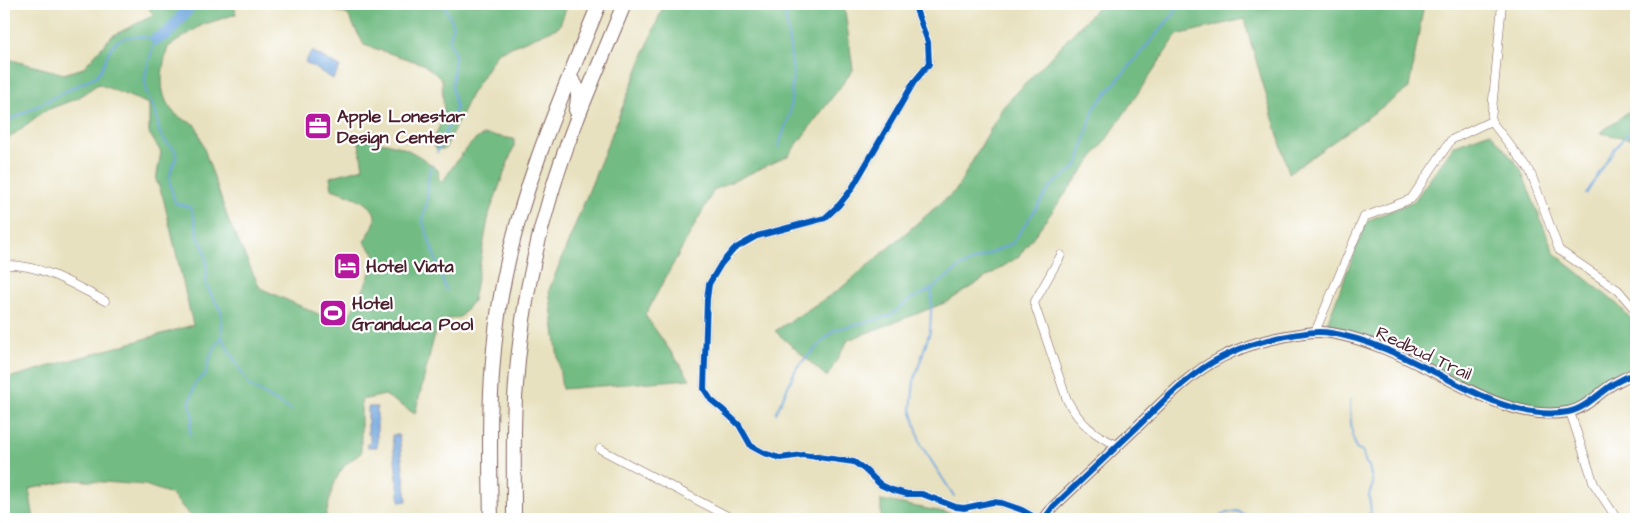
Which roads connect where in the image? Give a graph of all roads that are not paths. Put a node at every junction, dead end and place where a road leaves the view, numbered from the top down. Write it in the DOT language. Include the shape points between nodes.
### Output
graph roads {
  1 [pos="599,4"];
  2 [pos="624,4"];
  3 [pos="914,4"];
  4 [pos="1502,4"];
  5 [pos="608,44"];
  6 [pos="569,78"];
  7 [pos="1491,121"];
  8 [pos="567,148"];
  9 [pos="1061,255"];
  10 [pos="4,265"];
  11 [pos="105,301"];
  12 [pos="1636,311"];
  13 [pos="1315,332"];
  14 [pos="1636,373"];
  15 [pos="1570,412"];
  16 [pos="1118,445"];
  17 [pos="600,450"];
  18 [pos="513,459"];
  19 [pos="490,519"];
  20 [pos="514,519"];
  21 [pos="519,519"];
  22 [pos="733,519"];
  23 [pos="1038,519"];
  24 [pos="1044,519"];
  25 [pos="1617,519"];
  1 -- 6 [label="highway"];
  2 -- 5 [label="highway"];
  3 -- 23 [label="street" via="928,42 929,64 914,82 851,190 825,218 757,236 734,249 709,284 704,389 711,400 739,425 751,446 764,453 780,458 802,455 854,462 892,490 922,494 964,508 1002,503"];
  4 -- 7 [label="street"];
  5 -- 6 [label="highway" via="587,75"];
  5 -- 8 [label="highway"];
  6 -- 8 [label="highway" via="576,85 578,95"];
  6 -- 19 [label="highway" via="532,171 505,274 492,370"];
  7 -- 12 [label="street" via="1530,171 1559,250 1618,290"];
  7 -- 13 [label="street" via="1451,140 1411,199 1364,217"];
  8 -- 18 [label="highway" via="545,214 525,301 515,389"];
  9 -- 16 [label="street" via="1034,303 1067,400 1075,414 1097,435"];
  10 -- 11 [label="street" via="35,268"];
  13 -- 15 [label="street, Redbud Trail" via="1367,343 1414,362 1476,394 1517,408 1538,413"];
  13 -- 16 [label="street, Redbud Trail" via="1241,347 1220,357 1172,392"];
  14 -- 15 [label="street, Redbud Trail"];
  15 -- 25 [label="street" via="1594,484"];
  16 -- 24 [label="street, Redbud Trail"];
  17 -- 22 [label="street"];
  18 -- 20 [label="highway"];
  18 -- 21 [label="highway"];
}
